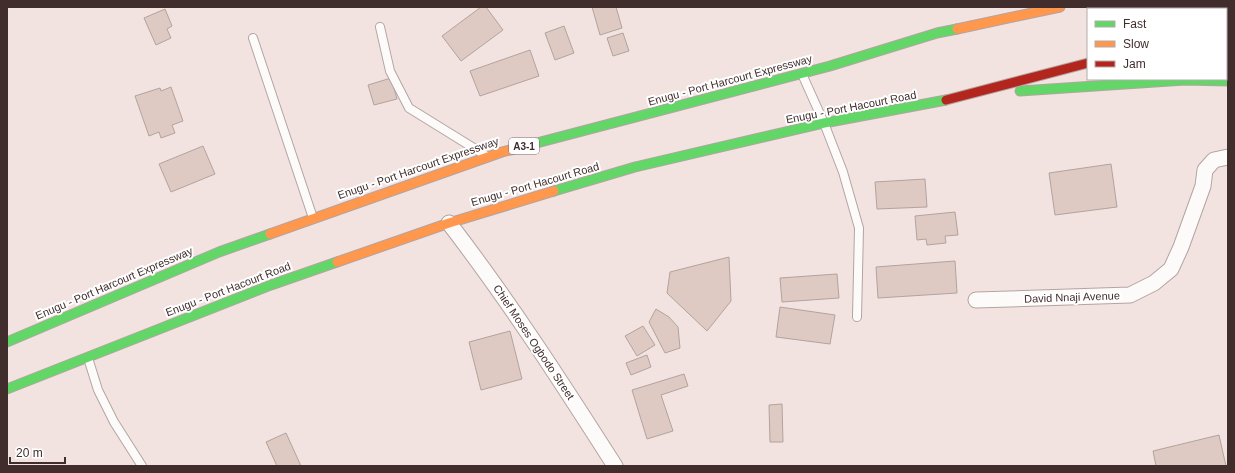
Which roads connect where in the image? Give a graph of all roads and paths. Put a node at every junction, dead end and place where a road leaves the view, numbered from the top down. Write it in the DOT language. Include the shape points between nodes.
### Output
graph roads {
  1 [pos="1060,7"];
  2 [pos="962,19"];
  3 [pos="380,27"];
  4 [pos="937,33"];
  5 [pos="252,38"];
  6 [pos="1087,63"];
  7 [pos="802,74"];
  8 [pos="1228,81"];
  9 [pos="940,101"];
  10 [pos="824,123"];
  11 [pos="487,157"];
  12 [pos="1228,157"];
  13 [pos="313,218"];
  14 [pos="449,222"];
  15 [pos="976,300"];
  16 [pos="857,317"];
  17 [pos="7,342"];
  18 [pos="87,356"];
  19 [pos="7,389"];
  20 [pos="142,466"];
  21 [pos="615,466"];
  1 -- 4 [label="highway, Enugu - Port Harcourt Expressway / A3-1"];
  2 -- 4 [label="highway"];
  3 -- 11 [label="lane" via="390,71 409,108"];
  4 -- 7 [label="highway, Enugu - Port Harcourt Expressway / A3-1"];
  5 -- 13 [label="lane"];
  6 -- 9 [label="highway, Enugu - Port Hacourt Road"];
  7 -- 10 [label="lane"];
  7 -- 11 [label="highway, Enugu - Port Harcourt Expressway / A3-1"];
  8 -- 9 [label="highway" via="1184,80 1037,89"];
  9 -- 10 [label="highway, Enugu - Port Hacourt Road"];
  10 -- 14 [label="highway, Enugu - Port Hacourt Road" via="635,167"];
  10 -- 16 [label="lane" via="843,172 859,228"];
  11 -- 13 [label="highway, Enugu - Port Harcourt Expressway / A3-1"];
  12 -- 15 [label="street, David Nnaji Avenue" via="1214,160 1206,170 1203,186 1174,264 1154,283 1130,295"];
  13 -- 17 [label="highway, Enugu - Port Harcourt Expressway / A3-1" via="219,252"];
  14 -- 18 [label="highway, Enugu - Port Hacourt Road" via="271,285"];
  14 -- 21 [label="street, Chief Moses Ogbodo Street" via="496,284"];
  18 -- 19 [label="highway, Enugu - Port Hacourt Road"];
  18 -- 20 [label="lane" via="98,390 114,422"];
}
